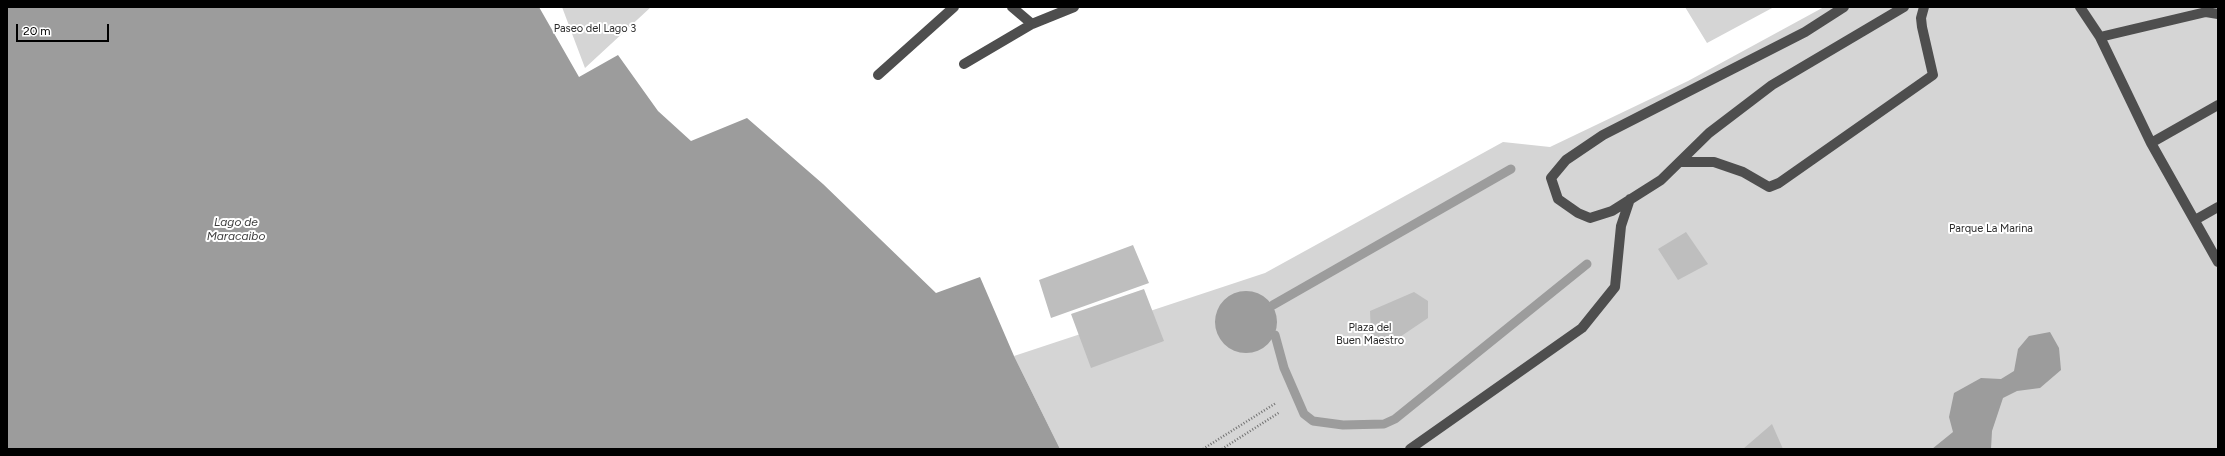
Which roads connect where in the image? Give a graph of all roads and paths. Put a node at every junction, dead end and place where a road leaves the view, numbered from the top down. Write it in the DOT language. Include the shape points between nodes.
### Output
graph roads {
  1 [pos="954,7"];
  2 [pos="1012,7"];
  3 [pos="1074,7"];
  4 [pos="1844,7"];
  5 [pos="1904,7"];
  6 [pos="1924,7"];
  7 [pos="2080,7"];
  8 [pos="2218,14"];
  9 [pos="1032,24"];
  10 [pos="2100,37"];
  11 [pos="964,64"];
  12 [pos="878,75"];
  13 [pos="2218,105"];
  14 [pos="2151,143"];
  15 [pos="1680,162"];
  16 [pos="1630,199"];
  17 [pos="2218,208"];
  18 [pos="2194,220"];
  19 [pos="2218,262"];
  20 [pos="1276,403"];
  21 [pos="1280,412"];
  22 [pos="1203,449"];
  23 [pos="1222,449"];
  24 [pos="1410,449"];
  1 -- 12 [label="street"];
  2 -- 9 [label="street"];
  3 -- 9 [label="street"];
  4 -- 16 [label="street" via="1805,32 1603,135 1566,160 1551,178 1558,199 1590,218 1612,211"];
  5 -- 15 [label="street" via="1772,85 1709,133"];
  6 -- 15 [label="street" via="1922,22 1933,74 1779,183 1769,187 1743,172 1714,162"];
  7 -- 10 [label="street"];
  8 -- 10 [label="street" via="2206,12"];
  9 -- 11 [label="street"];
  10 -- 14 [label="street"];
  13 -- 14 [label="street"];
  14 -- 18 [label="street"];
  15 -- 16 [label="street" via="1661,180"];
  16 -- 24 [label="street" via="1621,226 1615,287 1582,328"];
  17 -- 18 [label="street"];
  18 -- 19 [label="street"];
  20 -- 22 [label="path"];
  21 -- 23 [label="path"];
}
